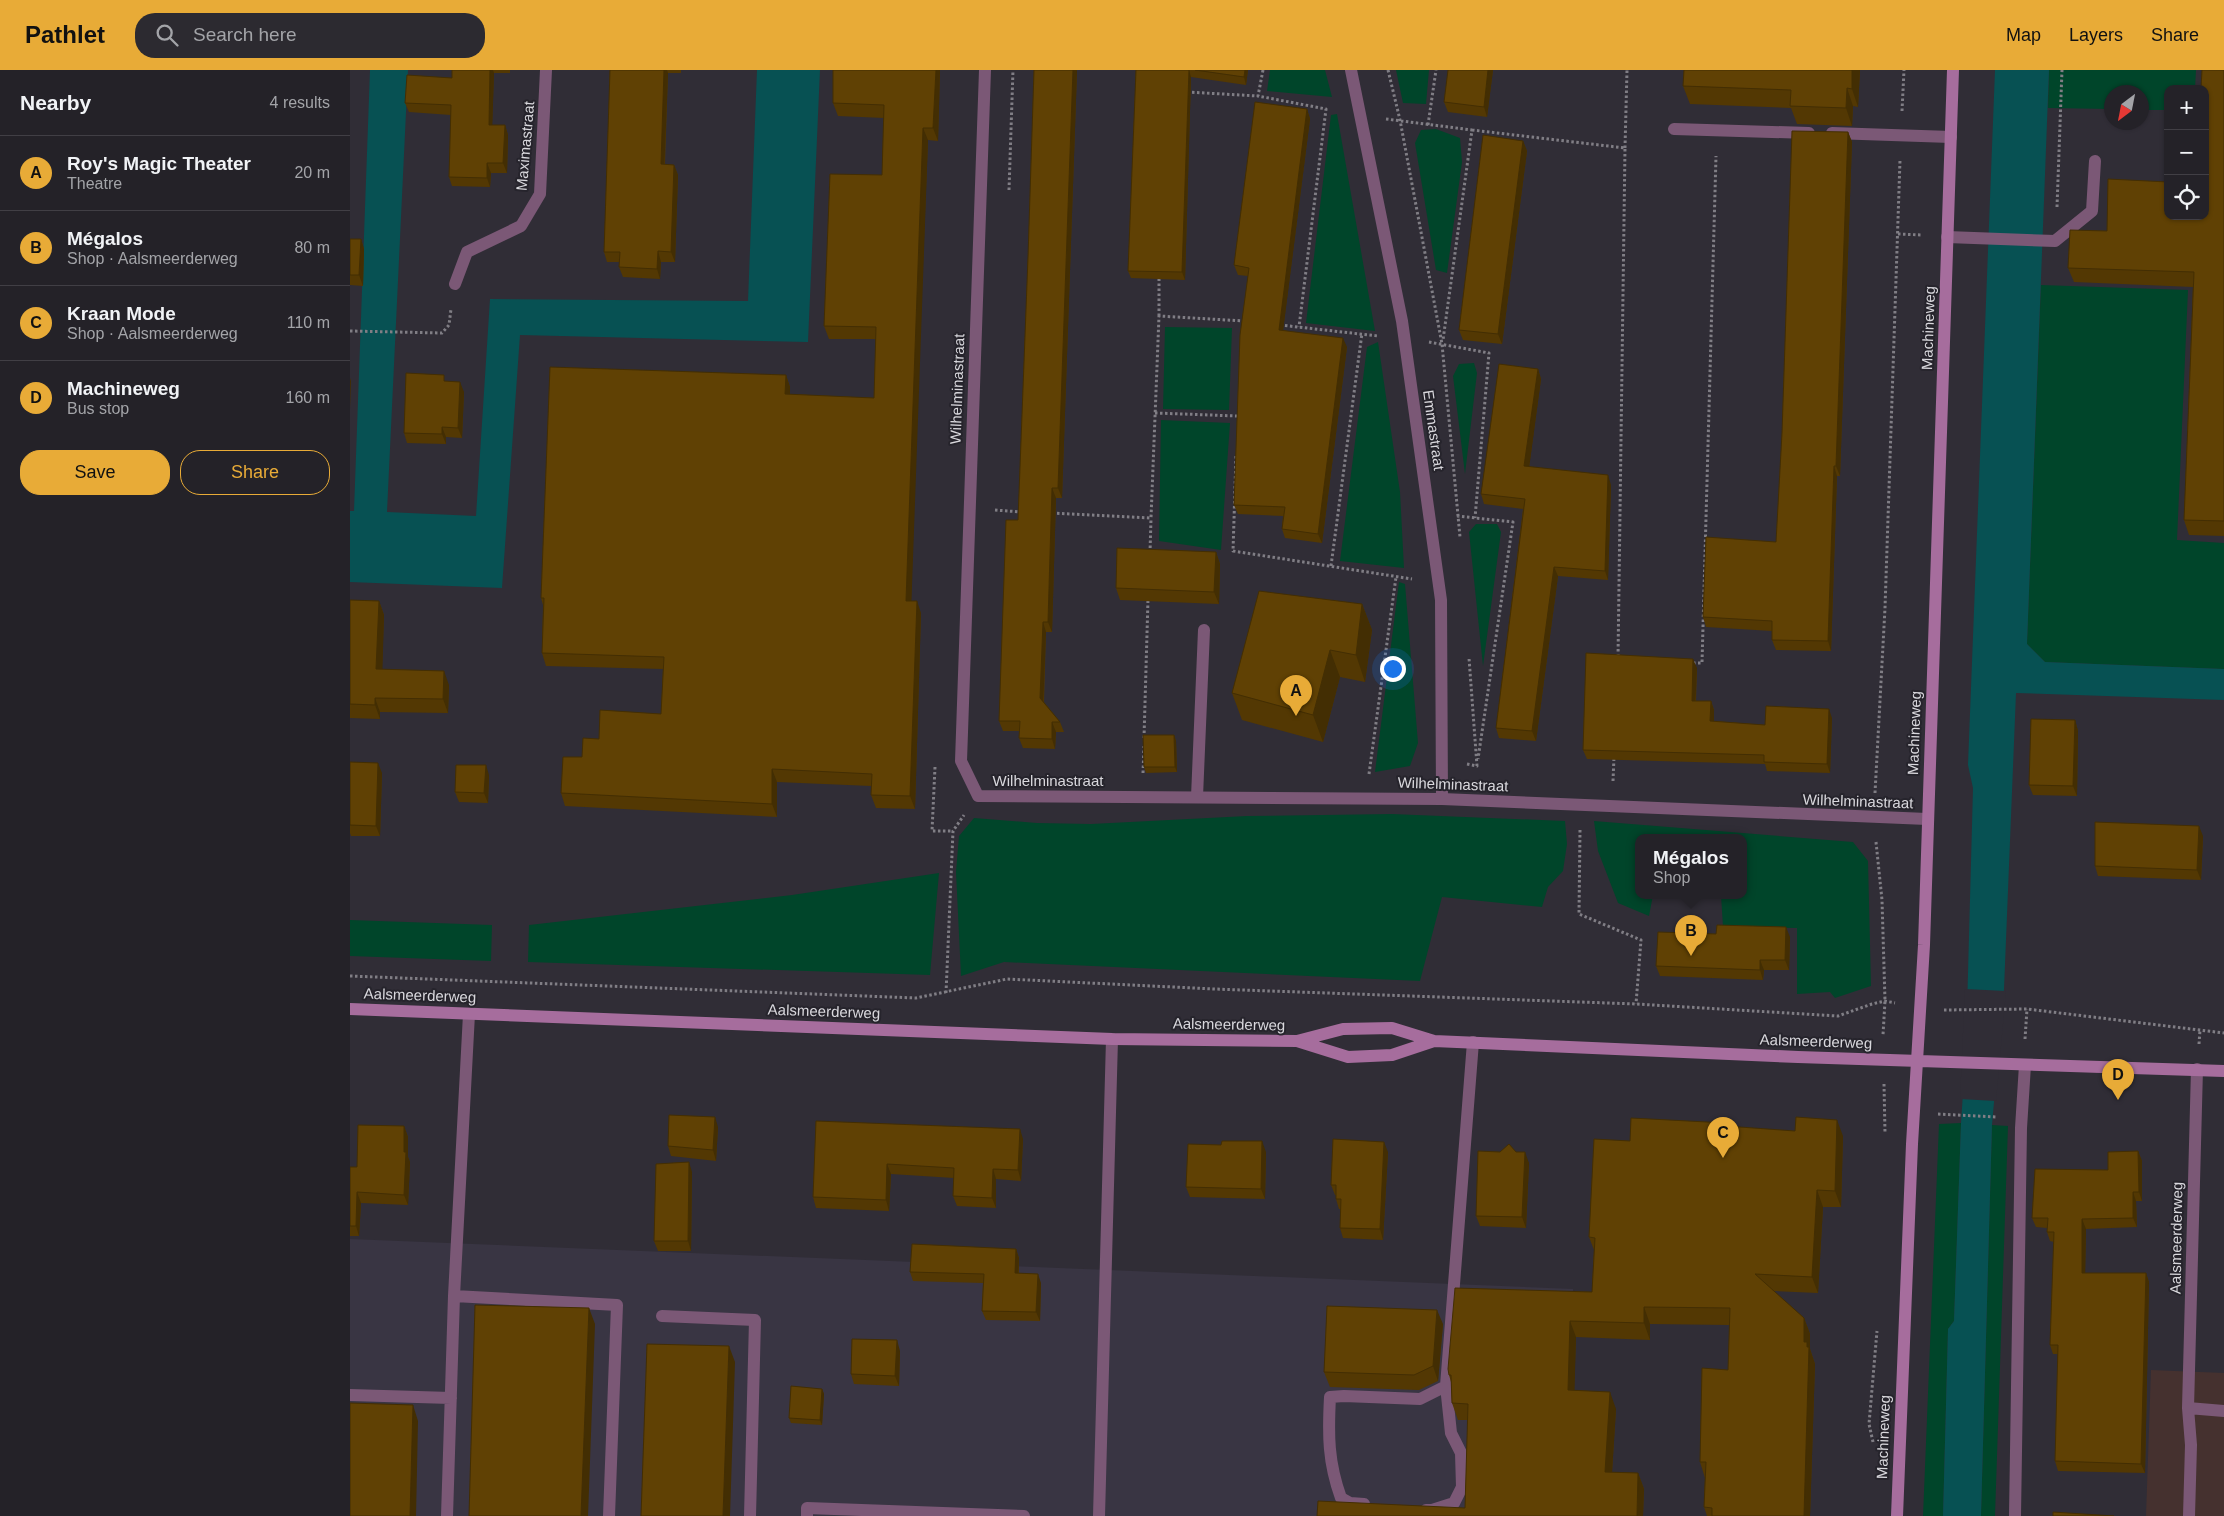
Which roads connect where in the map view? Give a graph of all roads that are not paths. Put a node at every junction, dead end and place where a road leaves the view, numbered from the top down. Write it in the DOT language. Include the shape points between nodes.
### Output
graph roads {
  1 [pos="546,70"];
  2 [pos="985,70"];
  3 [pos="1352,70"];
  4 [pos="1953,70"];
  5 [pos="1674,129"];
  6 [pos="1951,137"];
  7 [pos="2095,161"];
  8 [pos="1947,237"];
  9 [pos="455,284"];
  10 [pos="1204,630"];
  11 [pos="1197,797"];
  12 [pos="1442,799"];
  13 [pos="1927,819"];
  14 [pos="350,1009"];
  15 [pos="469,1014"];
  16 [pos="1112,1039"];
  17 [pos="1297,1041"];
  18 [pos="1434,1041"];
  19 [pos="1473,1042"];
  20 [pos="1917,1061"];
  21 [pos="2020,1064"];
  22 [pos="2197,1069"];
  23 [pos="2224,1071"];
  24 [pos="454,1296"];
  25 [pos="662,1316"];
  26 [pos="1446,1386"];
  27 [pos="350,1395"];
  28 [pos="450,1398"];
  29 [pos="2188,1408"];
  30 [pos="2224,1411"];
  31 [pos="1379,1506"];
  32 [pos="1415,1509"];
  33 [pos="1452,1510"];
  34 [pos="447,1516"];
  35 [pos="609,1516"];
  36 [pos="750,1516"];
  37 [pos="807,1516"];
  38 [pos="1024,1516"];
  39 [pos="1099,1516"];
  40 [pos="1897,1516"];
  41 [pos="2015,1516"];
  42 [pos="2189,1516"];
  1 -- 9 [label="street, Maximastraat" via="540,194 521,226 467,252"];
  2 -- 11 [label="street, Wilhelminastraat" via="961,761 978,796"];
  3 -- 12 [label="street, Emmastraat" via="1404,338 1441,600"];
  4 -- 6 [label="street, Machineweg"];
  5 -- 6 [label="street"];
  6 -- 8 [label="street, Machineweg"];
  7 -- 8 [label="street" via="2092,211 2052,241"];
  8 -- 13 [label="street, Machineweg"];
  10 -- 11 [label="street"];
  11 -- 12 [label="street, Wilhelminastraat"];
  12 -- 13 [label="street, Wilhelminastraat"];
  13 -- 20 [label="street, Machineweg"];
  14 -- 15 [label="street, Aalsmeerderweg"];
  15 -- 16 [label="street, Aalsmeerderweg"];
  15 -- 24 [label="street"];
  16 -- 17 [label="street, Aalsmeerderweg"];
  16 -- 39 [label="street"];
  17 -- 18 [label="street, Aalsmeerderweg" via="1343,1030 1392,1028"];
  17 -- 18 [label="street, Aalsmeerderweg" via="1348,1057 1392,1055"];
  18 -- 19 [label="street, Aalsmeerderweg"];
  19 -- 20 [label="street, Aalsmeerderweg"];
  19 -- 26 [label="street"];
  20 -- 21 [label="street, Aalsmeerderweg"];
  20 -- 40 [label="street, Machineweg"];
  21 -- 22 [label="street, Aalsmeerderweg"];
  21 -- 41 [label="street"];
  22 -- 23 [label="street, Aalsmeerderweg"];
  22 -- 29 [label="street, Aalsmeerderweg"];
  24 -- 28 [label="street"];
  24 -- 35 [label="street" via="617,1305"];
  25 -- 36 [label="street" via="755,1320"];
  26 -- 31 [label="street" via="1420,1400 1330,1397 1328,1433 1332,1474 1340,1498 1350,1503"];
  26 -- 33 [label="street" via="1451,1433 1460,1453 1462,1487"];
  27 -- 28 [label="street"];
  28 -- 34 [label="street"];
  29 -- 30 [label="street"];
  29 -- 42 [label="street, Aalsmeerderweg" via="2191,1445"];
  32 -- 33 [label="street"];
  37 -- 38 [label="street" via="807,1508"];
}
